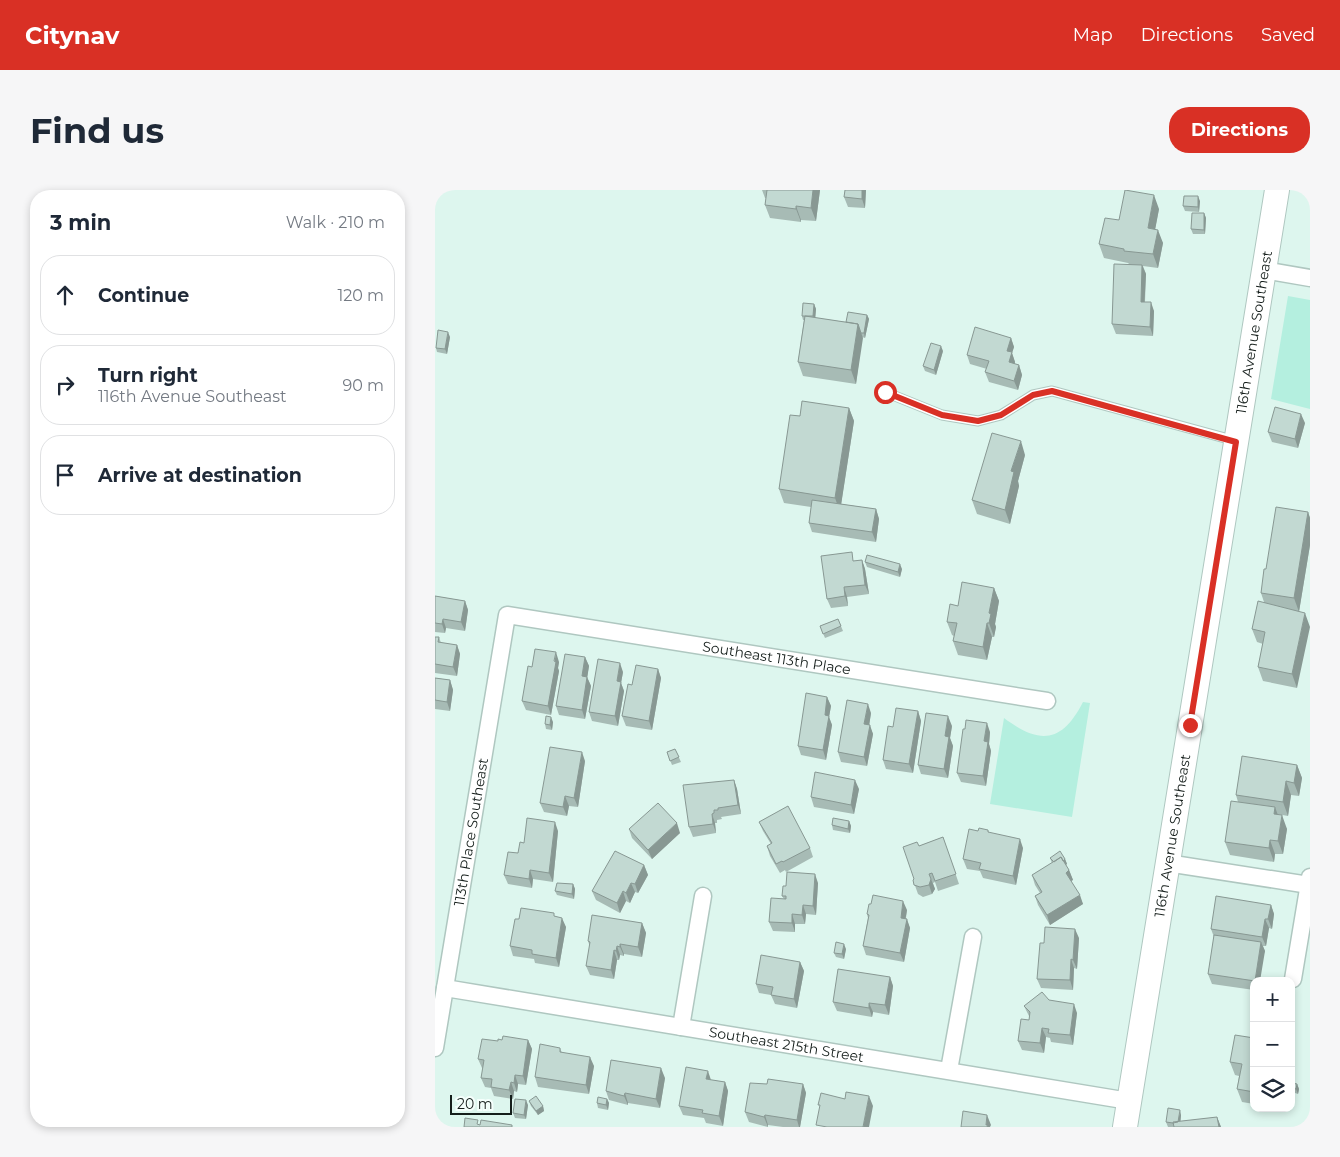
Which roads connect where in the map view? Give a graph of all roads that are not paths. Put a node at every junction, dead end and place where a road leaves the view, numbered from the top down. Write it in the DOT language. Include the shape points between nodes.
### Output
graph roads {
  1 [pos="1277,190"];
  2 [pos="1264,270"];
  3 [pos="1310,278"];
  4 [pos="885,392"];
  5 [pos="1236,442"];
  6 [pos="507,616"];
  7 [pos="1047,701"];
  8 [pos="1167,863"];
  9 [pos="1309,881"];
  10 [pos="703,896"];
  11 [pos="973,937"];
  12 [pos="1293,977"];
  13 [pos="445,988"];
  14 [pos="681,1027"];
  15 [pos="435,1048"];
  16 [pos="949,1070"];
  17 [pos="1129,1101"];
  18 [pos="1125,1127"];
  1 -- 2 [label="main road, 116th Avenue Southeast"];
  2 -- 3 [label="street"];
  2 -- 5 [label="main road, 116th Avenue Southeast"];
  4 -- 5 [label="lane" via="942,415 978,421 1001,415 1033,395 1052,391"];
  5 -- 8 [label="main road, 116th Avenue Southeast"];
  6 -- 7 [label="street, Southeast 113th Place"];
  6 -- 13 [label="street, 113th Place Southeast"];
  8 -- 9 [label="street"];
  8 -- 17 [label="main road, 116th Avenue Southeast"];
  9 -- 12 [label="street"];
  10 -- 14 [label="street"];
  11 -- 16 [label="street"];
  13 -- 14 [label="street, Southeast 215th Street"];
  13 -- 15 [label="street, 113th Place Southeast"];
  14 -- 16 [label="street, Southeast 215th Street"];
  16 -- 17 [label="street, Southeast 215th Street"];
  17 -- 18 [label="main road, 116th Avenue Southeast"];
}
